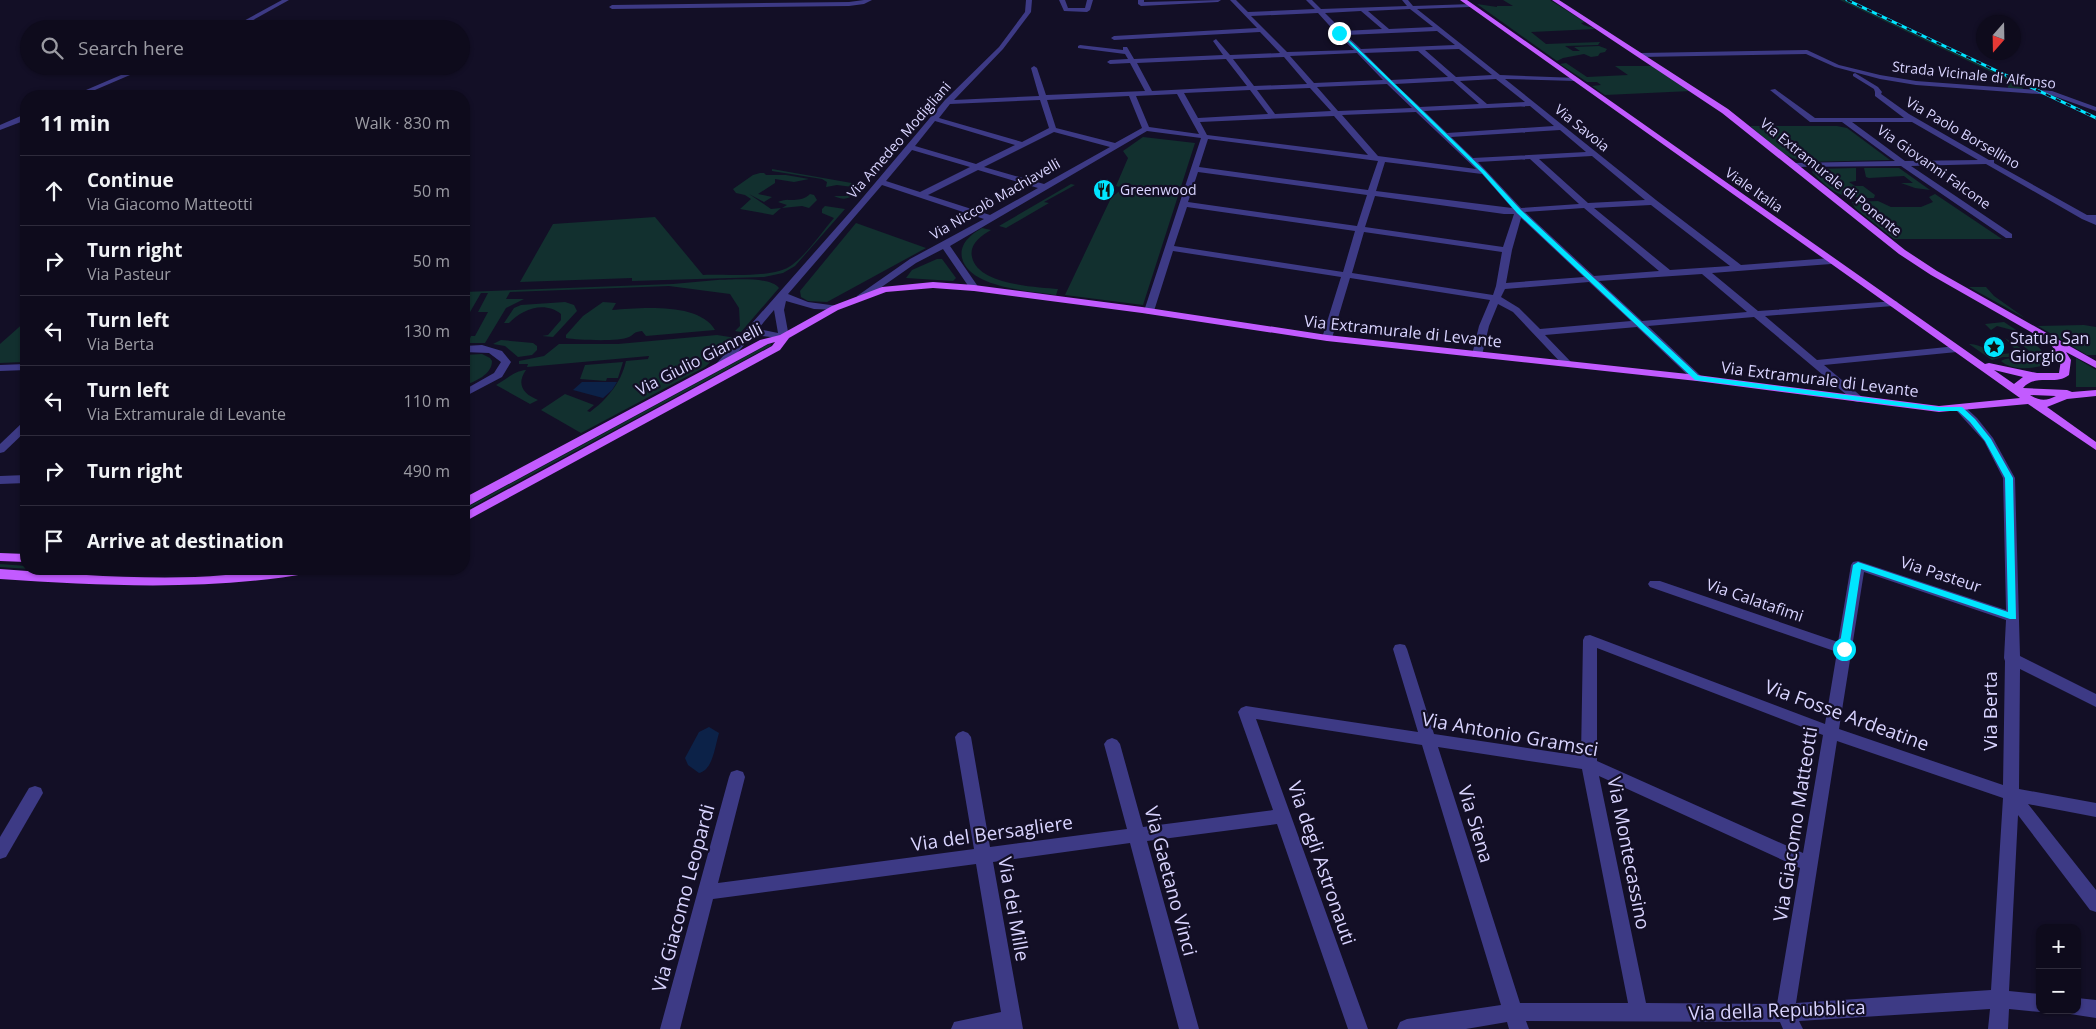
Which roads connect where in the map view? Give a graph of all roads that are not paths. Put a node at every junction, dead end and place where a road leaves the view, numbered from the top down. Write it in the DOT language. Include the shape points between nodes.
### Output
graph roads {
  1 [pos="286,0"];
  2 [pos="868,0"];
  3 [pos="1028,0"];
  4 [pos="1062,0"];
  5 [pos="1090,0"];
  6 [pos="1218,0"];
  7 [pos="1233,0"];
  8 [pos="1308,0"];
  9 [pos="1405,0"];
  10 [pos="1555,0"];
  11 [pos="1141,2"];
  12 [pos="1467,2"];
  13 [pos="612,7"];
  14 [pos="1411,7"];
  15 [pos="1362,9"];
  16 [pos="1317,11"];
  17 [pos="1247,14"];
  18 [pos="249,20"];
  19 [pos="1439,29"];
  20 [pos="1263,30"];
  21 [pos="1387,31"];
  22 [pos="1339,33"];
  23 [pos="1114,38"];
  24 [pos="1216,42"];
  25 [pos="1080,47"];
  26 [pos="1461,47"];
  27 [pos="1420,49"];
  28 [pos="1358,51"];
  29 [pos="1285,54"];
  30 [pos="1641,55"];
  31 [pos="1228,58"];
  32 [pos="1132,61"];
  33 [pos="1110,62"];
  34 [pos="1837,66"];
  35 [pos="1034,68"];
  36 [pos="126,75"];
  37 [pos="1498,77"];
  38 [pos="1454,79"];
  39 [pos="1576,79"];
  40 [pos="1388,81"];
  41 [pos="1312,86"];
  42 [pos="1252,89"];
  43 [pos="90,90"];
  44 [pos="1773,90"];
  45 [pos="1180,92"];
  46 [pos="1132,94"];
  47 [pos="1150,94"];
  48 [pos="1044,99"];
  49 [pos="948,102"];
  50 [pos="1532,104"];
  51 [pos="1485,106"];
  52 [pos="2096,109"];
  53 [pos="1417,110"];
  54 [pos="1337,114"];
  55 [pos="1273,116"];
  56 [pos="935,119"];
  57 [pos="20,120"];
  58 [pos="1197,120"];
  59 [pos="1844,120"];
  60 [pos="1917,120"];
  61 [pos="0,128"];
  62 [pos="1563,128"];
  63 [pos="1053,129"];
  64 [pos="1146,129"];
  65 [pos="1444,134"];
  66 [pos="1205,137"];
  67 [pos="1021,144"];
  68 [pos="1116,146"];
  69 [pos="910,147"];
  70 [pos="1595,154"];
  71 [pos="1532,157"];
  72 [pos="1378,159"];
  73 [pos="1471,160"];
  74 [pos="1991,162"];
  75 [pos="1904,164"];
  76 [pos="1793,166"];
  77 [pos="976,167"];
  78 [pos="1195,168"];
  79 [pos="1484,172"];
  80 [pos="880,182"];
  81 [pos="1044,187"];
  82 [pos="1371,193"];
  83 [pos="921,194"];
  84 [pos="1654,202"];
  85 [pos="1184,204"];
  86 [pos="1586,206"];
  87 [pos="1519,212"];
  88 [pos="2085,217"];
  89 [pos="989,218"];
  90 [pos="2096,218"];
  91 [pos="2096,222"];
  92 [pos="1360,229"];
  93 [pos="2009,236"];
  94 [pos="944,245"];
  95 [pos="1170,248"];
  96 [pos="1507,250"];
  97 [pos="1831,260"];
  98 [pos="1739,268"];
  99 [pos="1703,270"];
  100 [pos="1667,273"];
  101 [pos="1346,276"];
  102 [pos="1592,279"];
  103 [pos="1501,286"];
  104 [pos="974,288"];
  105 [pos="784,295"];
  106 [pos="860,298"];
  107 [pos="1496,298"];
  108 [pos="1892,303"];
  109 [pos="835,308"];
  110 [pos="1149,311"];
  111 [pos="1755,314"];
  112 [pos="1640,324"];
  113 [pos="751,330"];
  114 [pos="1539,332"];
  115 [pos="784,337"];
  116 [pos="1327,338"];
  117 [pos="2054,343"];
  118 [pos="1957,348"];
  119 [pos="470,349"];
  120 [pos="1477,355"];
  121 [pos="1974,360"];
  122 [pos="1814,362"];
  123 [pos="1567,363"];
  124 [pos="2096,365"];
  125 [pos="720,366"];
  126 [pos="20,367"];
  127 [pos="0,368"];
  128 [pos="2035,376"];
  129 [pos="2062,376"];
  130 [pos="1697,378"];
  131 [pos="470,390"];
  132 [pos="2016,390"];
  133 [pos="2096,393"];
  134 [pos="2077,395"];
  135 [pos="1858,399"];
  136 [pos="2029,401"];
  137 [pos="1960,408"];
  138 [pos="20,431"];
  139 [pos="2096,447"];
  140 [pos="0,450"];
  141 [pos="20,479"];
  142 [pos="0,480"];
  143 [pos="470,501"];
  144 [pos="470,515"];
  145 [pos="0,557"];
  146 [pos="20,558"];
  147 [pos="1858,565"];
  148 [pos="0,574"];
  149 [pos="282,575"];
  150 [pos="1655,584"];
  151 [pos="2013,617"];
  152 [pos="1590,640"];
  153 [pos="1400,649"];
  154 [pos="1844,649"];
  155 [pos="2011,658"];
  156 [pos="2096,701"];
  157 [pos="1246,712"];
  158 [pos="1830,732"];
  159 [pos="963,737"];
  160 [pos="1428,739"];
  161 [pos="1112,744"];
  162 [pos="1589,764"];
  163 [pos="737,777"];
  164 [pos="35,793"];
  165 [pos="2012,794"];
  166 [pos="2096,810"];
  167 [pos="1283,816"];
  168 [pos="1136,834"];
  169 [pos="0,852"];
  170 [pos="984,856"];
  171 [pos="1809,864"];
  172 [pos="706,892"];
  173 [pos="2096,904"];
  174 [pos="2000,999"];
  175 [pos="2036,1003"];
  176 [pos="2081,1007"];
  177 [pos="2096,1009"];
  178 [pos="1639,1013"];
  179 [pos="1516,1021"];
  180 [pos="1789,1021"];
  181 [pos="1012,1024"];
  182 [pos="670,1029"];
  183 [pos="961,1029"];
  184 [pos="1189,1029"];
  185 [pos="1358,1029"];
  186 [pos="1408,1029"];
  187 [pos="1998,1029"];
  1 -- 18 [label="street"];
  2 -- 13 [label="street" via="849,4"];
  3 -- 49 [label="street, Via Amedeo Modigliani" via="1028,12 1001,48"];
  4 -- 5 [label="street" via="1066,10 1082,11 1087,10"];
  6 -- 11 [label="street"];
  7 -- 17 [label="street"];
  8 -- 16 [label="street"];
  9 -- 14 [label="street, Via Savoia"];
  10 -- 30 [label="main road, Via Extramurale di Ponente"];
  12 -- 14 [label="street"];
  12 -- 39 [label="main road, Viale Italia"];
  14 -- 15 [label="street"];
  14 -- 19 [label="street, Via Savoia"];
  15 -- 16 [label="street"];
  15 -- 21 [label="street"];
  16 -- 17 [label="street"];
  16 -- 22 [label="street"];
  17 -- 20 [label="street"];
  19 -- 21 [label="street"];
  19 -- 26 [label="street, Via Savoia"];
  20 -- 23 [label="street"];
  20 -- 29 [label="street"];
  21 -- 22 [label="street"];
  22 -- 28 [label="street"];
  24 -- 31 [label="street"];
  25 -- 32 [label="street" via="1126,50"];
  26 -- 27 [label="street"];
  26 -- 37 [label="street, Via Savoia"];
  27 -- 28 [label="street"];
  27 -- 38 [label="street"];
  28 -- 29 [label="street"];
  28 -- 40 [label="street"];
  29 -- 31 [label="street"];
  29 -- 41 [label="street"];
  30 -- 34 [label="street, Strada Vicinale di Alfonso" via="1801,52"];
  30 -- 76 [label="main road, Via Extramurale di Ponente" via="1726,111"];
  31 -- 32 [label="street"];
  31 -- 42 [label="street"];
  32 -- 33 [label="street"];
  32 -- 47 [label="street"];
  34 -- 52 [label="street, Strada Vicinale di Alfonso" via="1916,83 2052,93"];
  34 -- 60 [label="street, Via Paolo Borsellino" via="1876,88 1877,96"];
  35 -- 48 [label="street"];
  36 -- 43 [label="street"];
  37 -- 38 [label="street"];
  37 -- 39 [label="street"];
  37 -- 50 [label="street, Via Savoia"];
  38 -- 40 [label="street"];
  38 -- 51 [label="street"];
  39 -- 97 [label="main road, Viale Italia"];
  40 -- 41 [label="street"];
  40 -- 53 [label="street"];
  41 -- 42 [label="street"];
  41 -- 54 [label="street"];
  42 -- 45 [label="street"];
  42 -- 55 [label="street"];
  44 -- 59 [label="street" via="1813,120"];
  45 -- 47 [label="street"];
  45 -- 58 [label="street"];
  46 -- 47 [label="street"];
  46 -- 48 [label="street"];
  46 -- 64 [label="street"];
  48 -- 49 [label="street"];
  48 -- 63 [label="street"];
  49 -- 56 [label="street, Via Amedeo Modigliani"];
  50 -- 51 [label="street"];
  50 -- 62 [label="street, Via Savoia"];
  51 -- 53 [label="street"];
  53 -- 54 [label="street"];
  53 -- 65 [label="street"];
  54 -- 55 [label="street"];
  54 -- 72 [label="street"];
  55 -- 58 [label="street"];
  56 -- 67 [label="street"];
  56 -- 69 [label="street, Via Amedeo Modigliani"];
  57 -- 61 [label="street"];
  58 -- 66 [label="street"];
  59 -- 60 [label="street"];
  59 -- 75 [label="street, Via Giovanni Falcone"];
  60 -- 74 [label="street, Via Paolo Borsellino"];
  62 -- 65 [label="street"];
  62 -- 70 [label="street, Via Savoia"];
  63 -- 67 [label="street"];
  63 -- 68 [label="street"];
  64 -- 66 [label="street"];
  64 -- 68 [label="street, Via Niccolò Machiavelli"];
  65 -- 73 [label="street"];
  66 -- 72 [label="street"];
  66 -- 78 [label="street"];
  67 -- 77 [label="street"];
  68 -- 81 [label="street, Via Niccolò Machiavelli"];
  69 -- 77 [label="street"];
  69 -- 80 [label="street, Via Amedeo Modigliani"];
  70 -- 71 [label="street"];
  70 -- 84 [label="street, Via Savoia"];
  71 -- 73 [label="street"];
  71 -- 86 [label="street"];
  72 -- 79 [label="street"];
  72 -- 82 [label="street"];
  73 -- 79 [label="street"];
  74 -- 75 [label="street"];
  74 -- 88 [label="street, Via Paolo Borsellino"];
  75 -- 76 [label="street"];
  75 -- 93 [label="street, Via Giovanni Falcone"];
  76 -- 117 [label="main road, Via Extramurale di Ponente" via="1902,252"];
  77 -- 81 [label="street"];
  77 -- 83 [label="street"];
  78 -- 82 [label="street"];
  78 -- 85 [label="street"];
  79 -- 87 [label="street"];
  80 -- 83 [label="street"];
  80 -- 105 [label="street, Via Amedeo Modigliani"];
  81 -- 89 [label="street, Via Niccolò Machiavelli"];
  82 -- 87 [label="street"];
  82 -- 92 [label="street"];
  83 -- 89 [label="street"];
  84 -- 86 [label="street"];
  84 -- 98 [label="street, Via Savoia"];
  85 -- 92 [label="street"];
  85 -- 95 [label="street"];
  86 -- 87 [label="street"];
  86 -- 100 [label="street"];
  87 -- 96 [label="street"];
  87 -- 102 [label="street"];
  88 -- 90 [label="street"];
  88 -- 91 [label="street, Via Paolo Borsellino"];
  89 -- 94 [label="street, Via Niccolò Machiavelli"];
  92 -- 96 [label="street"];
  92 -- 101 [label="street"];
  94 -- 104 [label="street"];
  94 -- 106 [label="street, Via Niccolò Machiavelli" via="893,274"];
  95 -- 101 [label="street"];
  95 -- 110 [label="street"];
  96 -- 103 [label="street"];
  97 -- 98 [label="street"];
  97 -- 108 [label="main road, Viale Italia"];
  98 -- 99 [label="street"];
  99 -- 100 [label="street"];
  99 -- 111 [label="street"];
  100 -- 102 [label="street"];
  101 -- 107 [label="street"];
  101 -- 116 [label="street"];
  102 -- 103 [label="street"];
  102 -- 112 [label="street"];
  103 -- 107 [label="street"];
  104 -- 106 [label="main road, Via Extramurale di Levante" via="907,286 885,289"];
  104 -- 110 [label="main road, Via Extramurale di Levante"];
  105 -- 109 [label="street" via="812,307"];
  105 -- 113 [label="street, Via Amedeo Modigliani"];
  105 -- 115 [label="street" via="779,310"];
  106 -- 109 [label="main road, Via Extramurale di Levante"];
  107 -- 114 [label="street" via="1516,310"];
  107 -- 120 [label="street" via="1484,326"];
  108 -- 111 [label="street"];
  108 -- 118 [label="main road, Viale Italia"];
  109 -- 115 [label="main road, Via Extramurale di Levante"];
  110 -- 116 [label="main road, Via Extramurale di Levante"];
  111 -- 112 [label="street"];
  111 -- 122 [label="street"];
  112 -- 114 [label="street"];
  112 -- 130 [label="street"];
  113 -- 115 [label="street"];
  113 -- 125 [label="street, Via Amedeo Modigliani"];
  114 -- 123 [label="street"];
  115 -- 125 [label="main road, Via Giulio Giannelli" via="764,342"];
  115 -- 144 [label="main road, Via Giulio Giannelli" via="776,348"];
  116 -- 120 [label="main road, Via Extramurale di Levante"];
  117 -- 124 [label="main road, Via Extramurale di Ponente"];
  117 -- 129 [label="main road" via="2066,360"];
  118 -- 121 [label="main road, Viale Italia"];
  118 -- 122 [label="street"];
  119 -- 131 [label="street" via="495,351 506,362 498,374"];
  120 -- 123 [label="main road, Via Extramurale di Levante"];
  121 -- 128 [label="main road" via="2001,370"];
  121 -- 132 [label="main road, Viale Italia"];
  122 -- 135 [label="street"];
  123 -- 130 [label="main road, Via Extramurale di Levante"];
  125 -- 143 [label="main road, Via Giulio Giannelli"];
  126 -- 127 [label="street"];
  128 -- 129 [label="main road"];
  128 -- 132 [label="main road" via="2022,381"];
  129 -- 134 [label="main road" via="2069,390"];
  130 -- 135 [label="main road, Via Extramurale di Levante"];
  132 -- 134 [label="main road"];
  132 -- 136 [label="main road, Viale Italia"];
  133 -- 134 [label="main road"];
  134 -- 136 [label="main road, Via Extramurale di Levante" via="2048,404"];
  135 -- 137 [label="main road, Via Extramurale di Levante" via="1939,409"];
  136 -- 137 [label="main road, Via Extramurale di Levante"];
  136 -- 139 [label="main road, Viale Italia"];
  137 -- 151 [label="street, Via Berta" via="1989,440 2009,478"];
  138 -- 140 [label="street"];
  141 -- 142 [label="street"];
  145 -- 146 [label="main road"];
  147 -- 151 [label="street, Via Pasteur"];
  147 -- 154 [label="street, Via Giacomo Matteotti"];
  148 -- 149 [label="main road" via="180,583"];
  150 -- 154 [label="street, Via Calatafimi"];
  151 -- 155 [label="street, Via Berta"];
  152 -- 158 [label="street, Via Fosse Ardeatine"];
  152 -- 162 [label="street, Via Montecassino"];
  153 -- 160 [label="street, Via Siena"];
  154 -- 158 [label="street, Via Giacomo Matteotti"];
  155 -- 156 [label="street"];
  155 -- 165 [label="street, Via Berta"];
  157 -- 160 [label="street, Via Antonio Gramsci"];
  157 -- 167 [label="street, Via degli Astronauti"];
  158 -- 165 [label="street, Via Fosse Ardeatine"];
  158 -- 171 [label="street, Via Giacomo Matteotti"];
  159 -- 170 [label="street, Via dei Mille"];
  160 -- 162 [label="street, Via Antonio Gramsci"];
  160 -- 179 [label="street, Via Siena"];
  161 -- 168 [label="street, Via Gaetano Vinci"];
  162 -- 171 [label="street, Via Antonio Gramsci"];
  162 -- 178 [label="street, Via Montecassino"];
  163 -- 172 [label="street, Via Giacomo Leopardi"];
  164 -- 169 [label="street"];
  165 -- 166 [label="street, Via Fosse Ardeatine"];
  165 -- 173 [label="street"];
  165 -- 174 [label="street, Via Berta"];
  167 -- 168 [label="street, Via del Bersagliere"];
  167 -- 185 [label="street, Via degli Astronauti"];
  168 -- 170 [label="street, Via del Bersagliere"];
  168 -- 184 [label="street, Via Gaetano Vinci"];
  170 -- 172 [label="street, Via del Bersagliere"];
  170 -- 181 [label="street, Via dei Mille"];
  171 -- 180 [label="street, Via Giacomo Matteotti"];
  172 -- 182 [label="street, Via Giacomo Leopardi"];
  174 -- 175 [label="street, Via della Repubblica"];
  174 -- 180 [label="street, Via della Repubblica"];
  174 -- 187 [label="street, Via Berta"];
  176 -- 177 [label="street"];
  178 -- 179 [label="street, Via della Repubblica"];
  178 -- 180 [label="street, Via della Repubblica"];
  179 -- 186 [label="street, Via della Repubblica"];
  181 -- 183 [label="street"];
}
